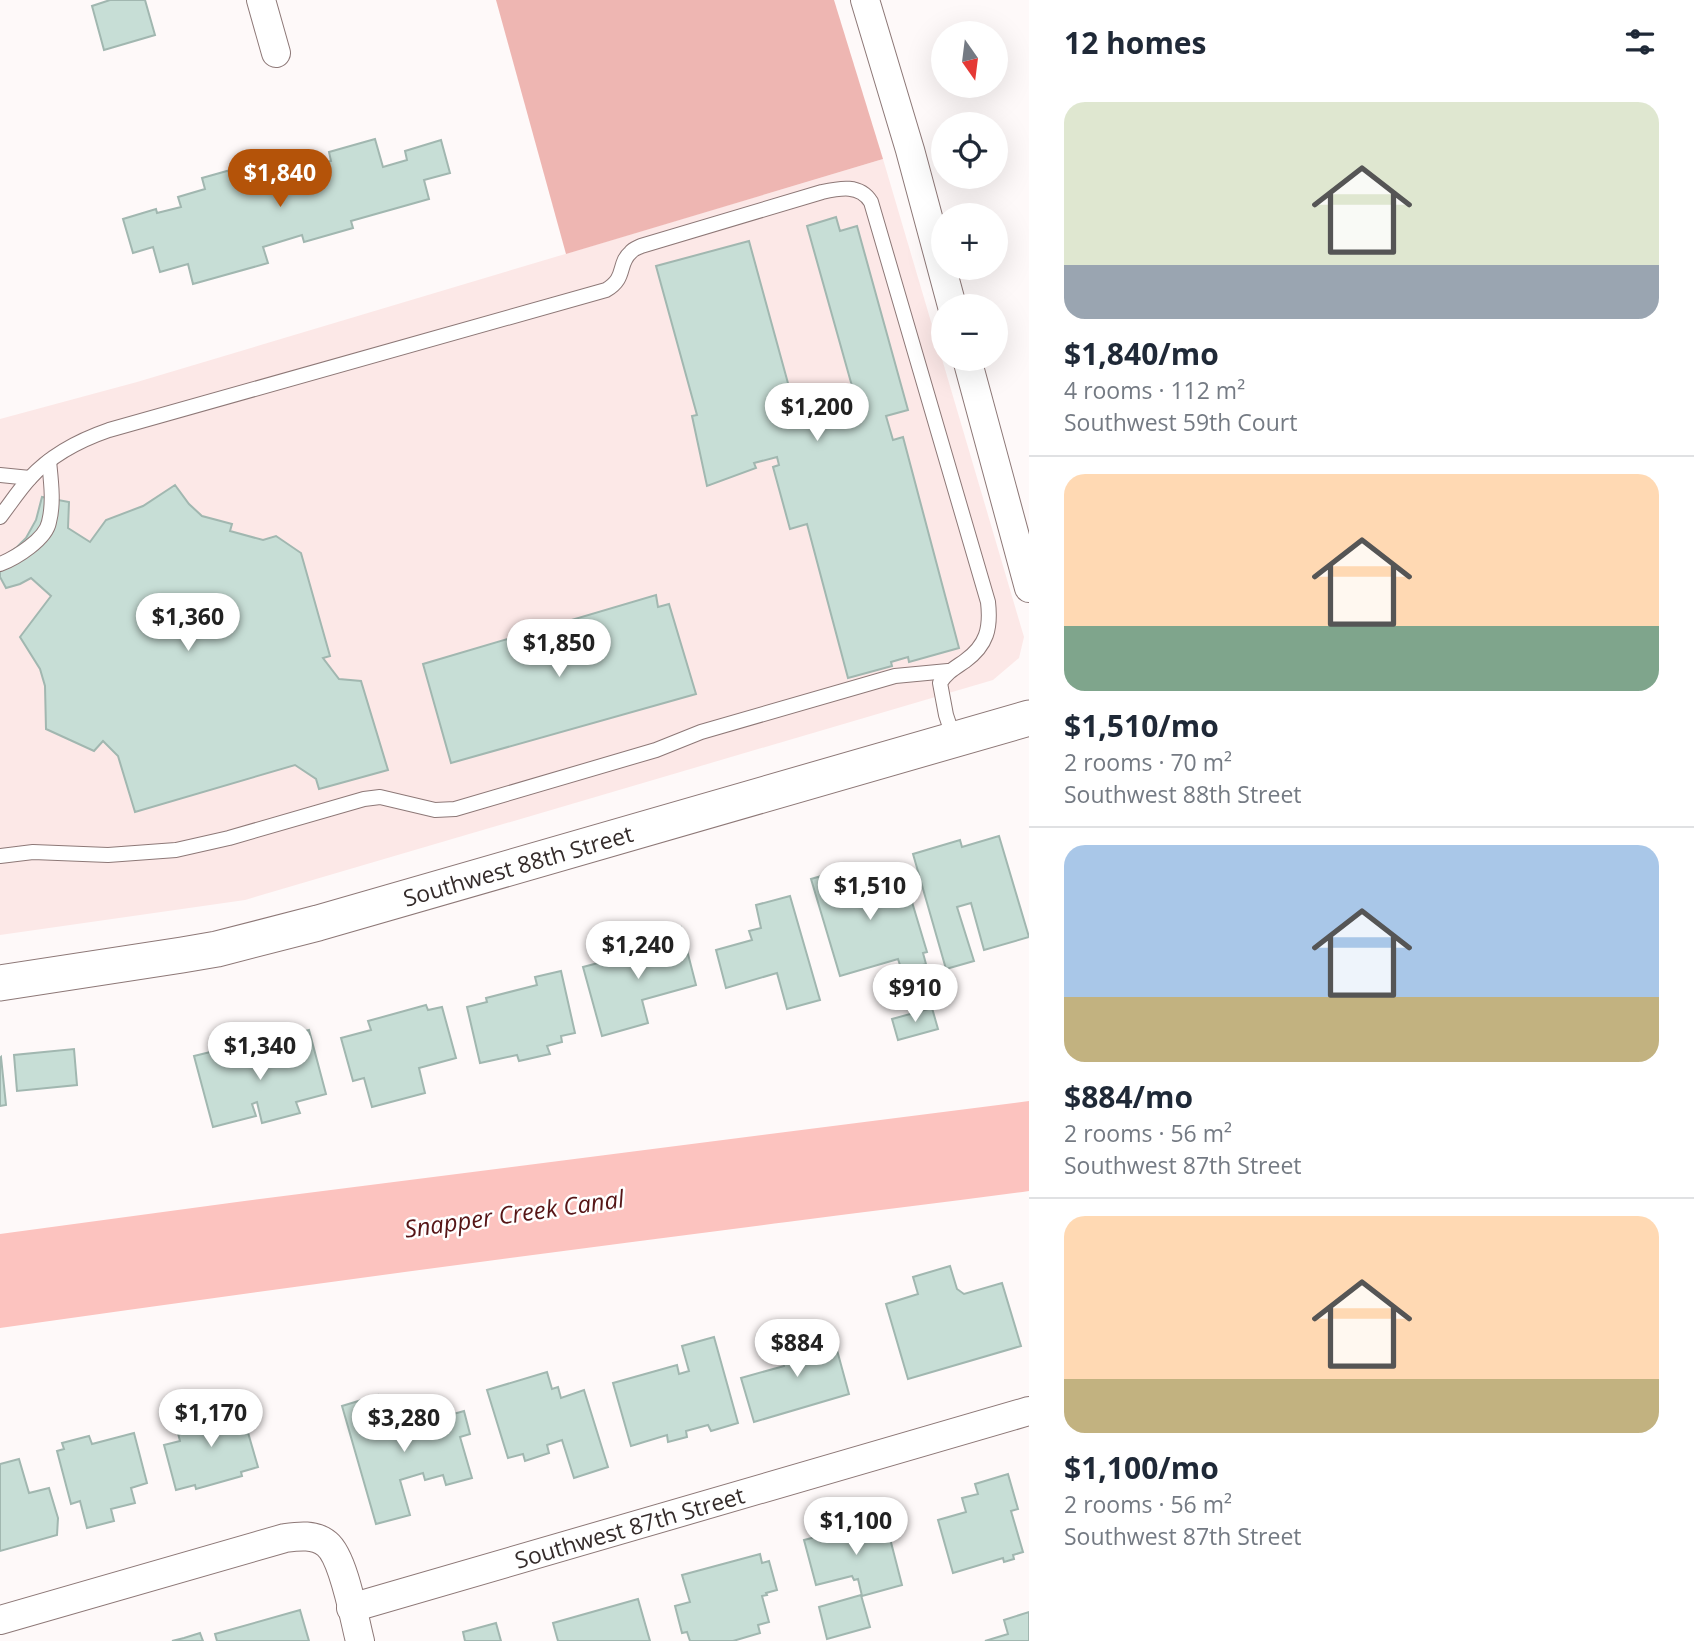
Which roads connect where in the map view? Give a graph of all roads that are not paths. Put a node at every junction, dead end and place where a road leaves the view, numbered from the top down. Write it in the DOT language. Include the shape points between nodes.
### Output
graph roads {
  1 [pos="261,0"];
  2 [pos="865,0"];
  3 [pos="276,53"];
  4 [pos="949,294"];
  5 [pos="970,371"];
  6 [pos="49,461"];
  7 [pos="0,475"];
  8 [pos="30,478"];
  9 [pos="0,517"];
  10 [pos="0,564"];
  11 [pos="1029,588"];
  12 [pos="948,671"];
  13 [pos="1029,719"];
  14 [pos="954,741"];
  15 [pos="0,856"];
  16 [pos="1,980"];
  17 [pos="1029,1411"];
  18 [pos="351,1608"];
  19 [pos="0,1619"];
  20 [pos="360,1641"];
  1 -- 3 [label="street"];
  2 -- 4 [label="street"];
  5 -- 11 [label="street"];
  6 -- 8 [label="lane"];
  6 -- 10 [label="lane" via="49,525 38,540"];
  6 -- 12 [label="lane" via="81,440 109,430 606,290 621,276 630,252 641,246 846,188 865,194 871,202 988,602 989,628 984,642"];
  7 -- 8 [label="lane"];
  8 -- 9 [label="lane"];
  12 -- 14 [label="lane" via="940,683"];
  12 -- 15 [label="lane" via="895,676 455,809 435,810 380,797 176,850"];
  13 -- 14 [label="street, Southwest 88th Street"];
  14 -- 16 [label="street, Southwest 88th Street" via="268,936 182,956"];
  17 -- 18 [label="street, Southwest 87th Street"];
  18 -- 19 [label="street" via="337,1558 326,1543 306,1536 285,1538"];
  18 -- 20 [label="street"];
}
